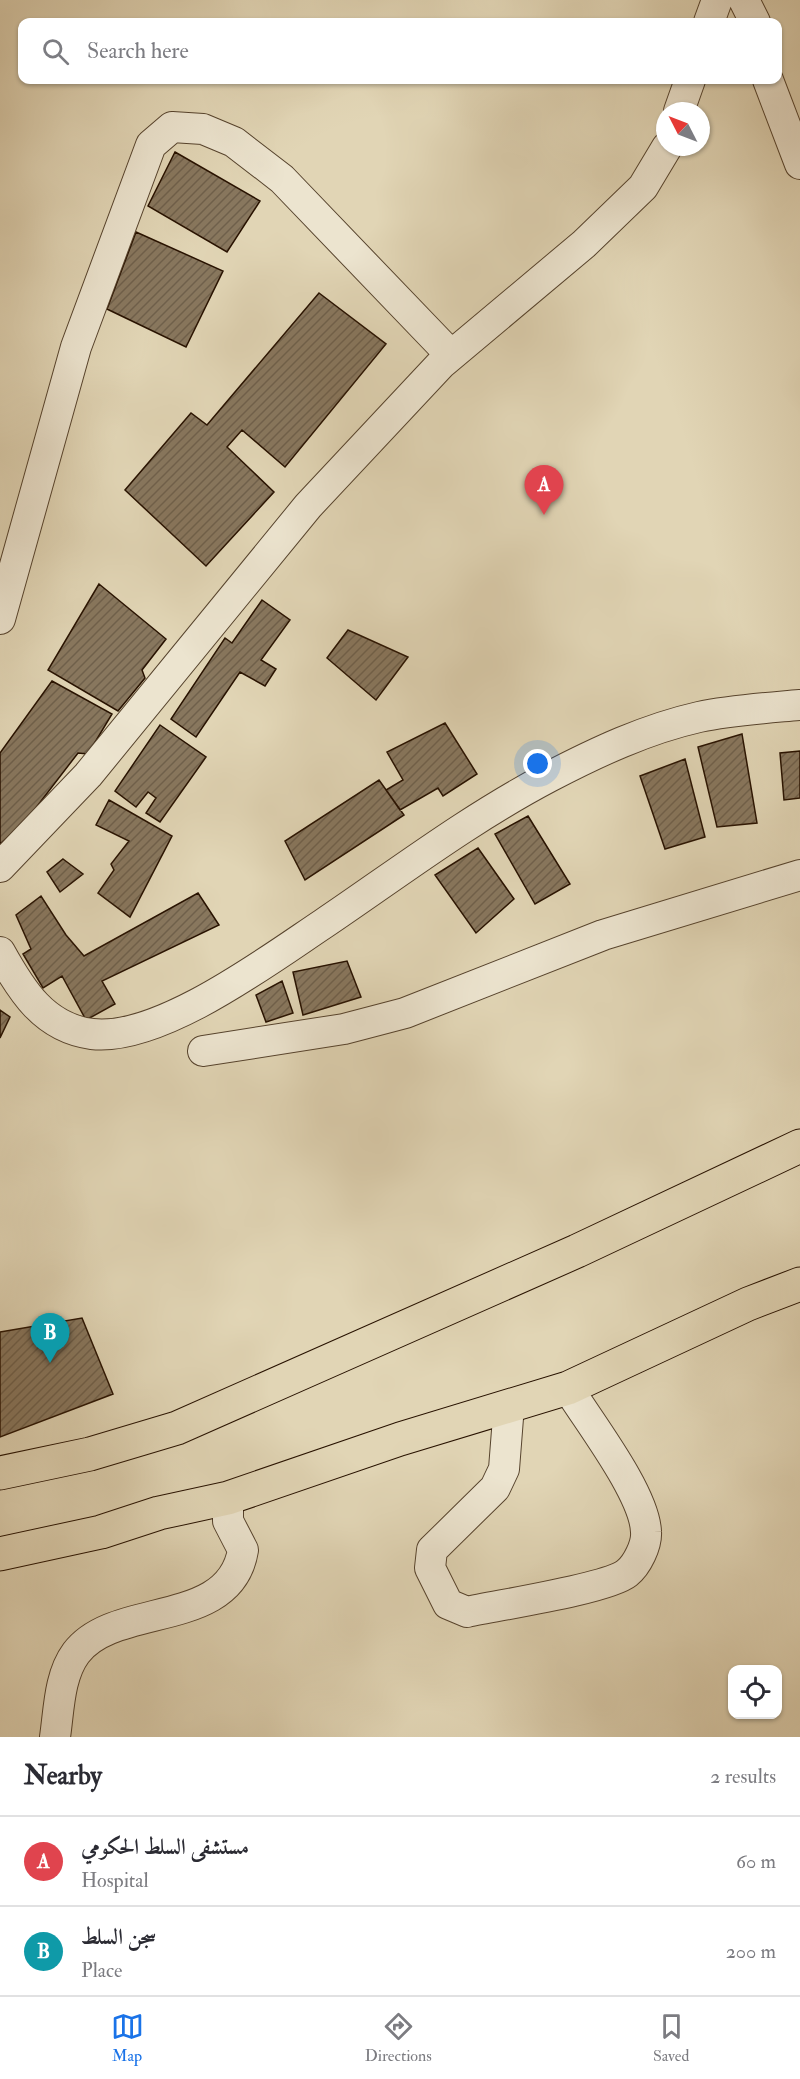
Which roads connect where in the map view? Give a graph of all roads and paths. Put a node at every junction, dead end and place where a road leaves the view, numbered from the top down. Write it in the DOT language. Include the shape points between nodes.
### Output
graph roads {
  1 [pos="717,0"];
  2 [pos="744,0"];
  3 [pos="710,18"];
  4 [pos="753,18"];
  5 [pos="689,84"];
  6 [pos="770,84"];
  7 [pos="682,102"];
  8 [pos="662,156"];
  9 [pos="800,164"];
  10 [pos="451,355"];
  11 [pos="0,619"];
  12 [pos="800,705"];
  13 [pos="0,867"];
  14 [pos="800,875"];
  15 [pos="0,952"];
  16 [pos="202,1051"];
  17 [pos="800,1146"];
  18 [pos="800,1284"];
  19 [pos="568,1388"];
  20 [pos="509,1405"];
  21 [pos="0,1473"];
  22 [pos="228,1498"];
  23 [pos="0,1554"];
  24 [pos="55,1737"];
  1 -- 3 [label="street"];
  2 -- 4 [label="street"];
  5 -- 7 [label="street"];
  6 -- 9 [label="street"];
  8 -- 10 [label="street" via="643,187 584,244"];
  10 -- 11 [label="street" via="274,173 234,142 203,129 182,127 166,131 151,145 76,347"];
  10 -- 13 [label="street" via="308,506 88,775"];
  12 -- 15 [label="street" via="698,717 620,742 546,778 487,813 241,980 197,1004 123,1033 92,1034 73,1029 38,1010 19,987"];
  14 -- 16 [label="street" via="603,935 405,1013 344,1029"];
  17 -- 21 [label="main road" via="577,1251 177,1428 90,1454"];
  18 -- 19 [label="main road" via="738,1308"];
  19 -- 20 [label="main road"];
  19 -- 20 [label="street" via="636,1495 646,1532 642,1551 627,1573 601,1584 466,1612 448,1604 430,1568 432,1550 495,1488 504,1469"];
  20 -- 22 [label="main road"];
  22 -- 23 [label="main road"];
  22 -- 24 [label="street" via="228,1521 243,1550 237,1570 209,1599 99,1634 76,1653 59,1699"];
}
